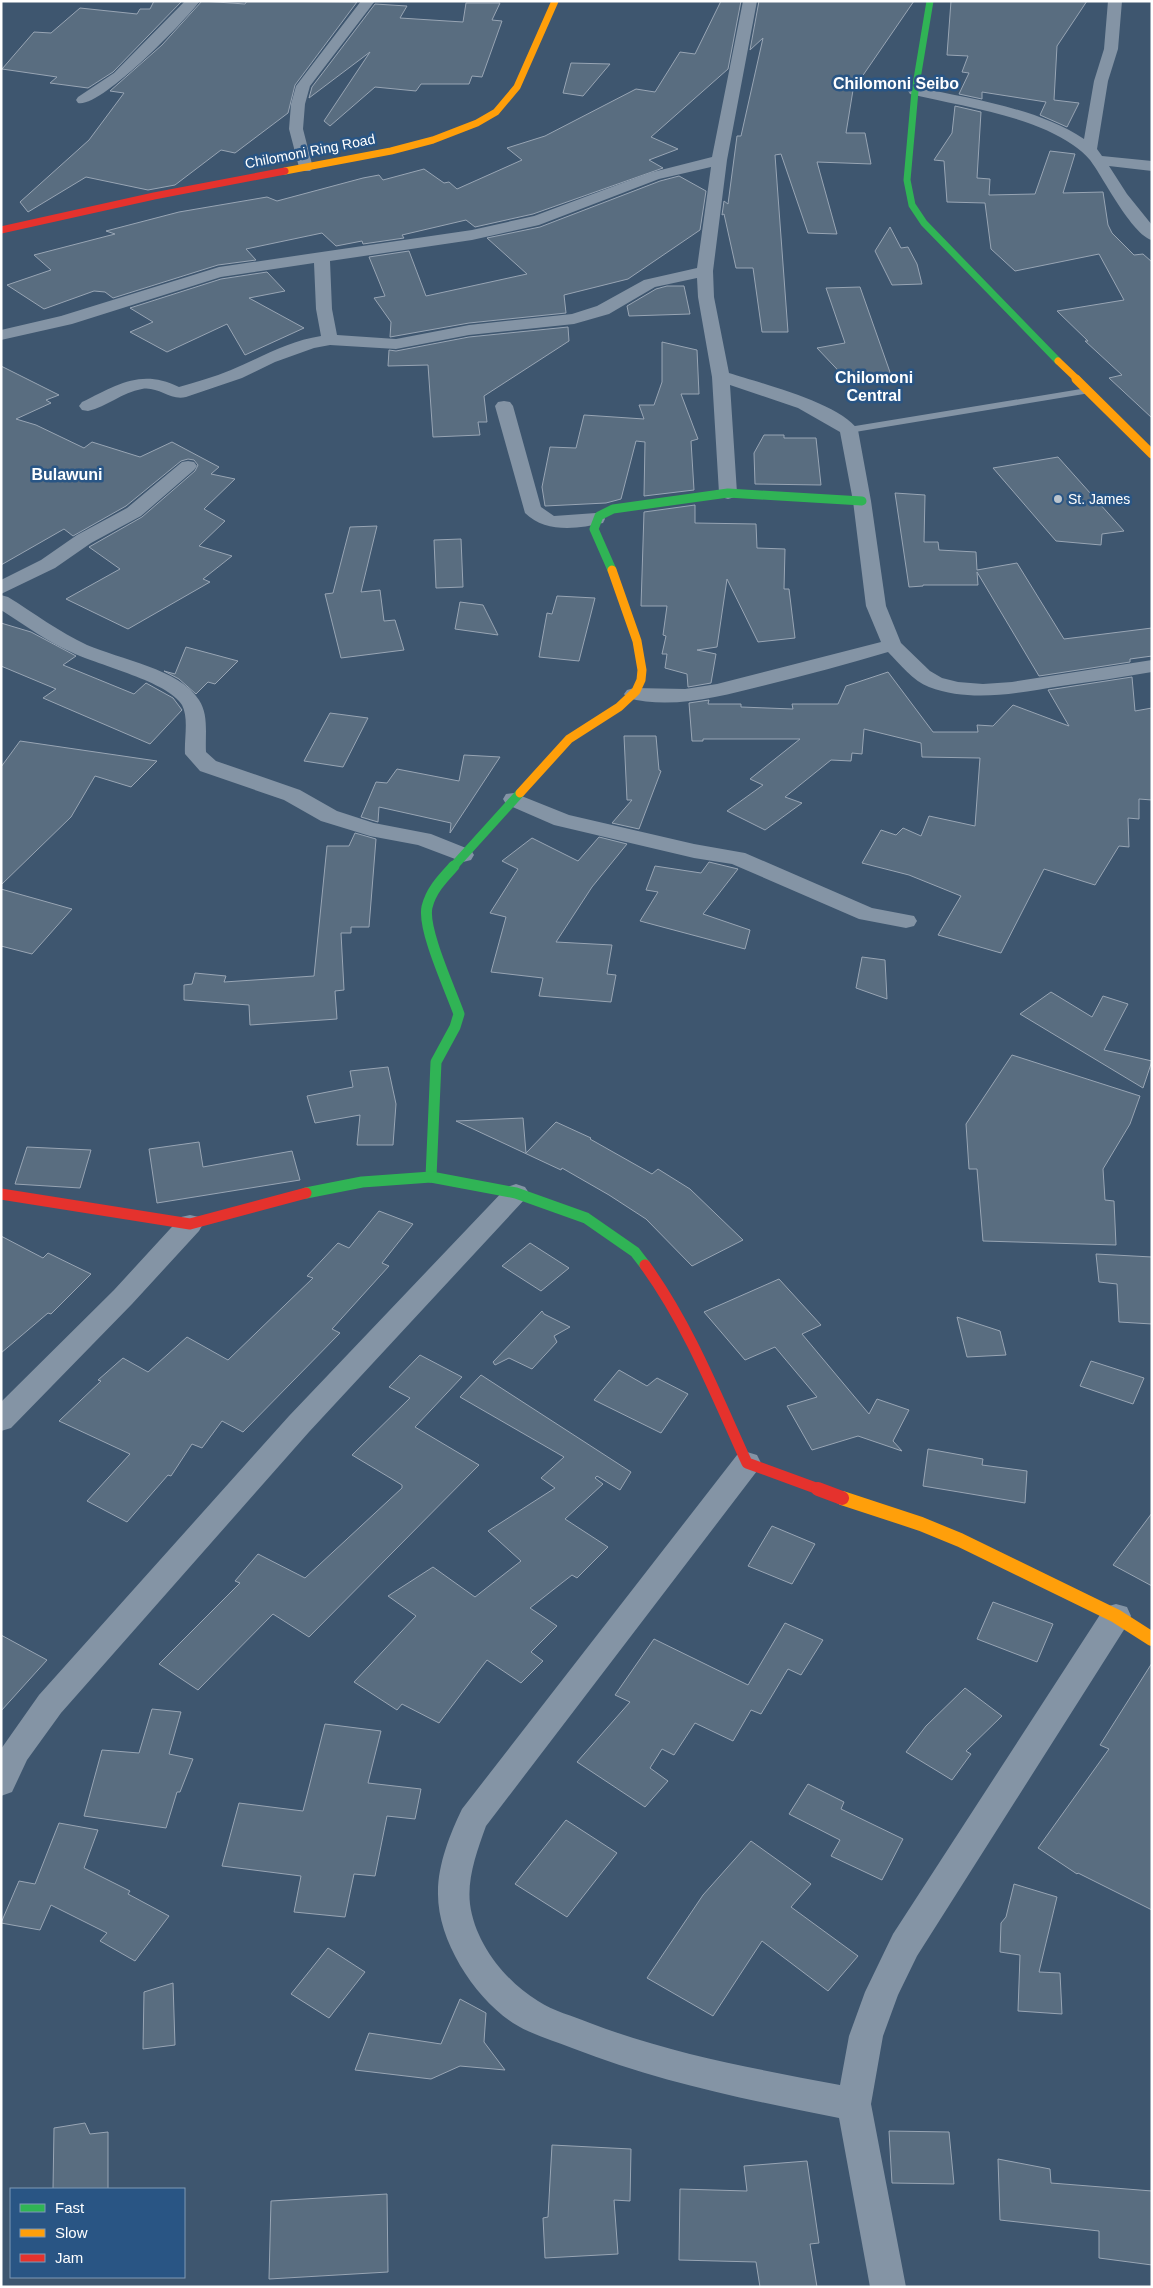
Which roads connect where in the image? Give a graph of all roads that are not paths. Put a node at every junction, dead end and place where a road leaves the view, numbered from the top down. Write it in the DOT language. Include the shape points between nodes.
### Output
graph roads {
  1 [pos="193,1"];
  2 [pos="368,1"];
  3 [pos="555,1"];
  4 [pos="750,1"];
  5 [pos="930,1"];
  6 [pos="1115,1"];
  7 [pos="915,90"];
  8 [pos="83,100"];
  9 [pos="1094,155"];
  10 [pos="719,160"];
  11 [pos="1152,166"];
  12 [pos="305,168"];
  13 [pos="1,230"];
  14 [pos="1152,235"];
  15 [pos="322,256"];
  16 [pos="705,271"];
  17 [pos="1,334"];
  18 [pos="330,340"];
  19 [pos="721,376"];
  20 [pos="1087,391"];
  21 [pos="88,406"];
  22 [pos="504,406"];
  23 [pos="850,430"];
  24 [pos="1152,454"];
  25 [pos="188,466"];
  26 [pos="728,493"];
  27 [pos="862,501"];
  28 [pos="596,519"];
  29 [pos="1,588"];
  30 [pos="1,601"];
  31 [pos="892,645"];
  32 [pos="1152,666"];
  33 [pos="634,694"];
  34 [pos="514,799"];
  35 [pos="462,855"];
  36 [pos="906,921"];
  37 [pos="431,1178"];
  38 [pos="516,1193"];
  39 [pos="1,1194"];
  40 [pos="190,1224"];
  41 [pos="1,1420"];
  42 [pos="747,1463"];
  43 [pos="1116,1616"];
  44 [pos="1152,1640"];
  45 [pos="1,1782"];
  46 [pos="854,2104"];
  47 [pos="888,2287"];
  1 -- 8 [label="street" via="119,76"];
  2 -- 12 [label="street" via="303,86 296,129"];
  3 -- 12 [label="street, Chilomoni Ring Road" via="517,87 496,112 433,140"];
  4 -- 10 [label="street"];
  5 -- 7 [label="street"];
  6 -- 9 [label="street" via="1110,49 1101,81"];
  7 -- 9 [label="street" via="1007,113 1061,133"];
  7 -- 20 [label="street" via="907,180 912,206 924,223"];
  9 -- 11 [label="street"];
  9 -- 14 [label="street" via="1110,182"];
  10 -- 15 [label="street" via="654,176 539,220 509,228"];
  10 -- 16 [label="street"];
  12 -- 13 [label="street, Chilomoni Ring Road" via="100,207"];
  15 -- 17 [label="street" via="219,272 66,320"];
  15 -- 18 [label="street" via="322,304"];
  16 -- 18 [label="street" via="650,283 604,310 574,319 469,330 396,344"];
  16 -- 19 [label="street" via="706,297"];
  18 -- 21 [label="street" via="311,342 180,394 149,382"];
  19 -- 23 [label="street" via="808,406"];
  19 -- 26 [label="street"];
  20 -- 23 [label="lane"];
  20 -- 24 [label="street"];
  22 -- 28 [label="street" via="532,509 538,517 554,522"];
  23 -- 27 [label="street"];
  25 -- 29 [label="street" via="134,512"];
  26 -- 27 [label="street"];
  26 -- 28 [label="street" via="636,504 604,511"];
  27 -- 31 [label="street" via="872,590"];
  28 -- 33 [label="street" via="594,529 640,652 642,678"];
  30 -- 35 [label="street" via="80,649 180,692 194,709 196,754 208,766 292,795 348,823 423,839"];
  31 -- 32 [label="street" via="923,675 936,682 966,688 1012,688"];
  31 -- 33 [label="street" via="693,695 658,698"];
  33 -- 34 [label="street" via="581,729"];
  34 -- 35 [label="street"];
  34 -- 36 [label="street" via="562,820 694,852 736,858 867,914"];
  35 -- 37 [label="street" via="436,886 427,908 427,925 459,1014 457,1024 436,1062"];
  37 -- 38 [label="street"];
  37 -- 40 [label="street" via="362,1182 320,1189"];
  38 -- 42 [label="street" via="586,1218 635,1252 670,1299"];
  38 -- 45 [label="street" via="299,1424 50,1704 16,1751"];
  39 -- 40 [label="street"];
  40 -- 41 [label="street"];
  42 -- 43 [label="street" via="952,1537"];
  42 -- 46 [label="street" via="473,1819 461,1851 454,1884 455,1914 471,1953 490,1982 522,2011 615,2050 673,2068"];
  43 -- 44 [label="street"];
  43 -- 46 [label="street" via="905,1945 882,1992 866,2036"];
  46 -- 47 [label="street"];
}
